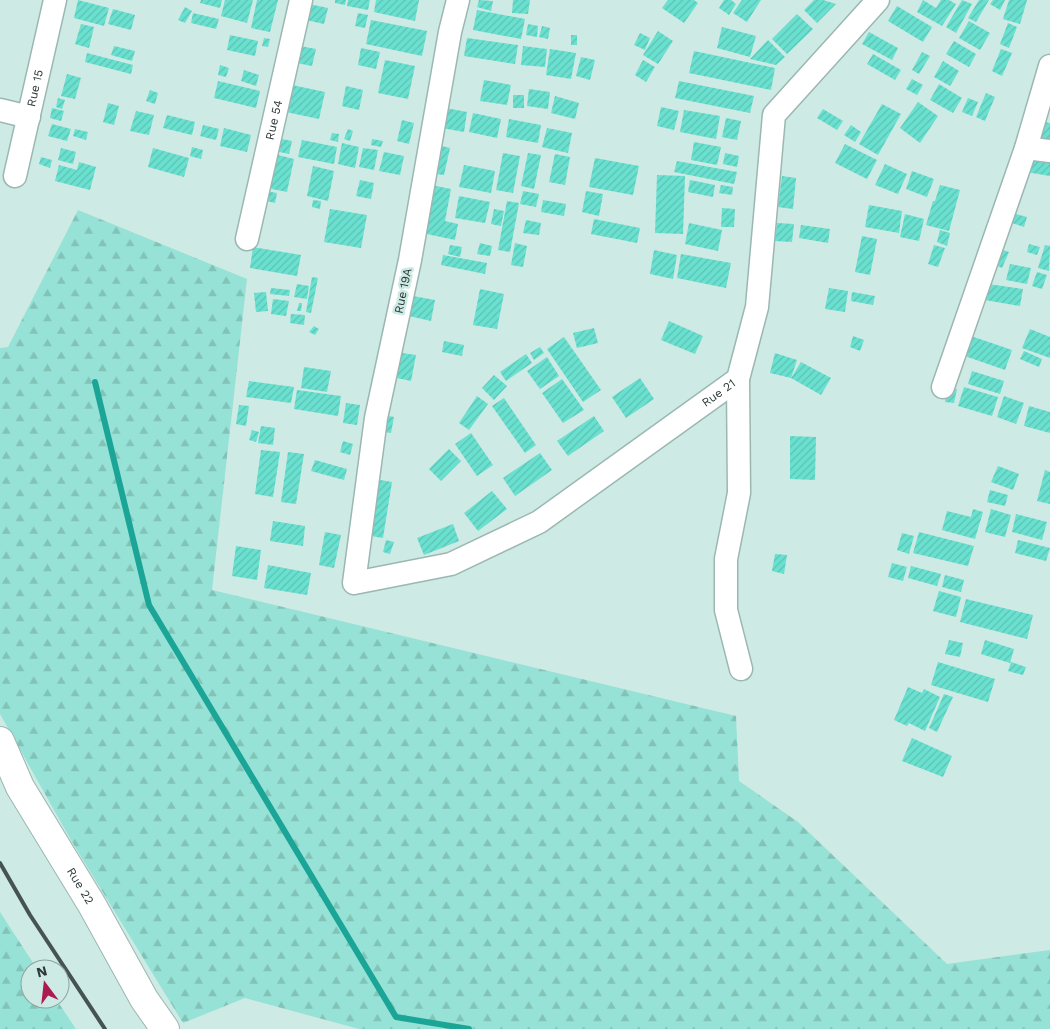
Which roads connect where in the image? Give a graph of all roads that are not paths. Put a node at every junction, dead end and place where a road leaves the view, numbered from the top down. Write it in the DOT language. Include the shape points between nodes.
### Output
graph roads {
  1 [pos="54,0"];
  2 [pos="300,0"];
  3 [pos="458,0"];
  4 [pos="878,0"];
  5 [pos="1050,66"];
  6 [pos="0,110"];
  7 [pos="29,117"];
  8 [pos="1026,148"];
  9 [pos="1050,151"];
  10 [pos="15,176"];
  11 [pos="246,239"];
  12 [pos="738,379"];
  13 [pos="943,387"];
  14 [pos="354,583"];
  15 [pos="741,669"];
  16 [pos="0,741"];
  17 [pos="165,1029"];
  1 -- 7 [label="street, Rue 15"];
  2 -- 11 [label="street, Rue 54"];
  3 -- 14 [label="street, Rue 19A" via="410,260 376,418"];
  4 -- 12 [label="street, Rue 21" via="774,115 756,307"];
  5 -- 8 [label="street"];
  6 -- 7 [label="street"];
  7 -- 10 [label="street, Rue 15"];
  8 -- 9 [label="street"];
  8 -- 13 [label="street"];
  12 -- 14 [label="street, Rue 21" via="538,522 452,564"];
  12 -- 15 [label="street" via="738,493 726,559 726,610"];
  16 -- 17 [label="street, Rue 22" via="20,787 92,905 144,999"];
}
